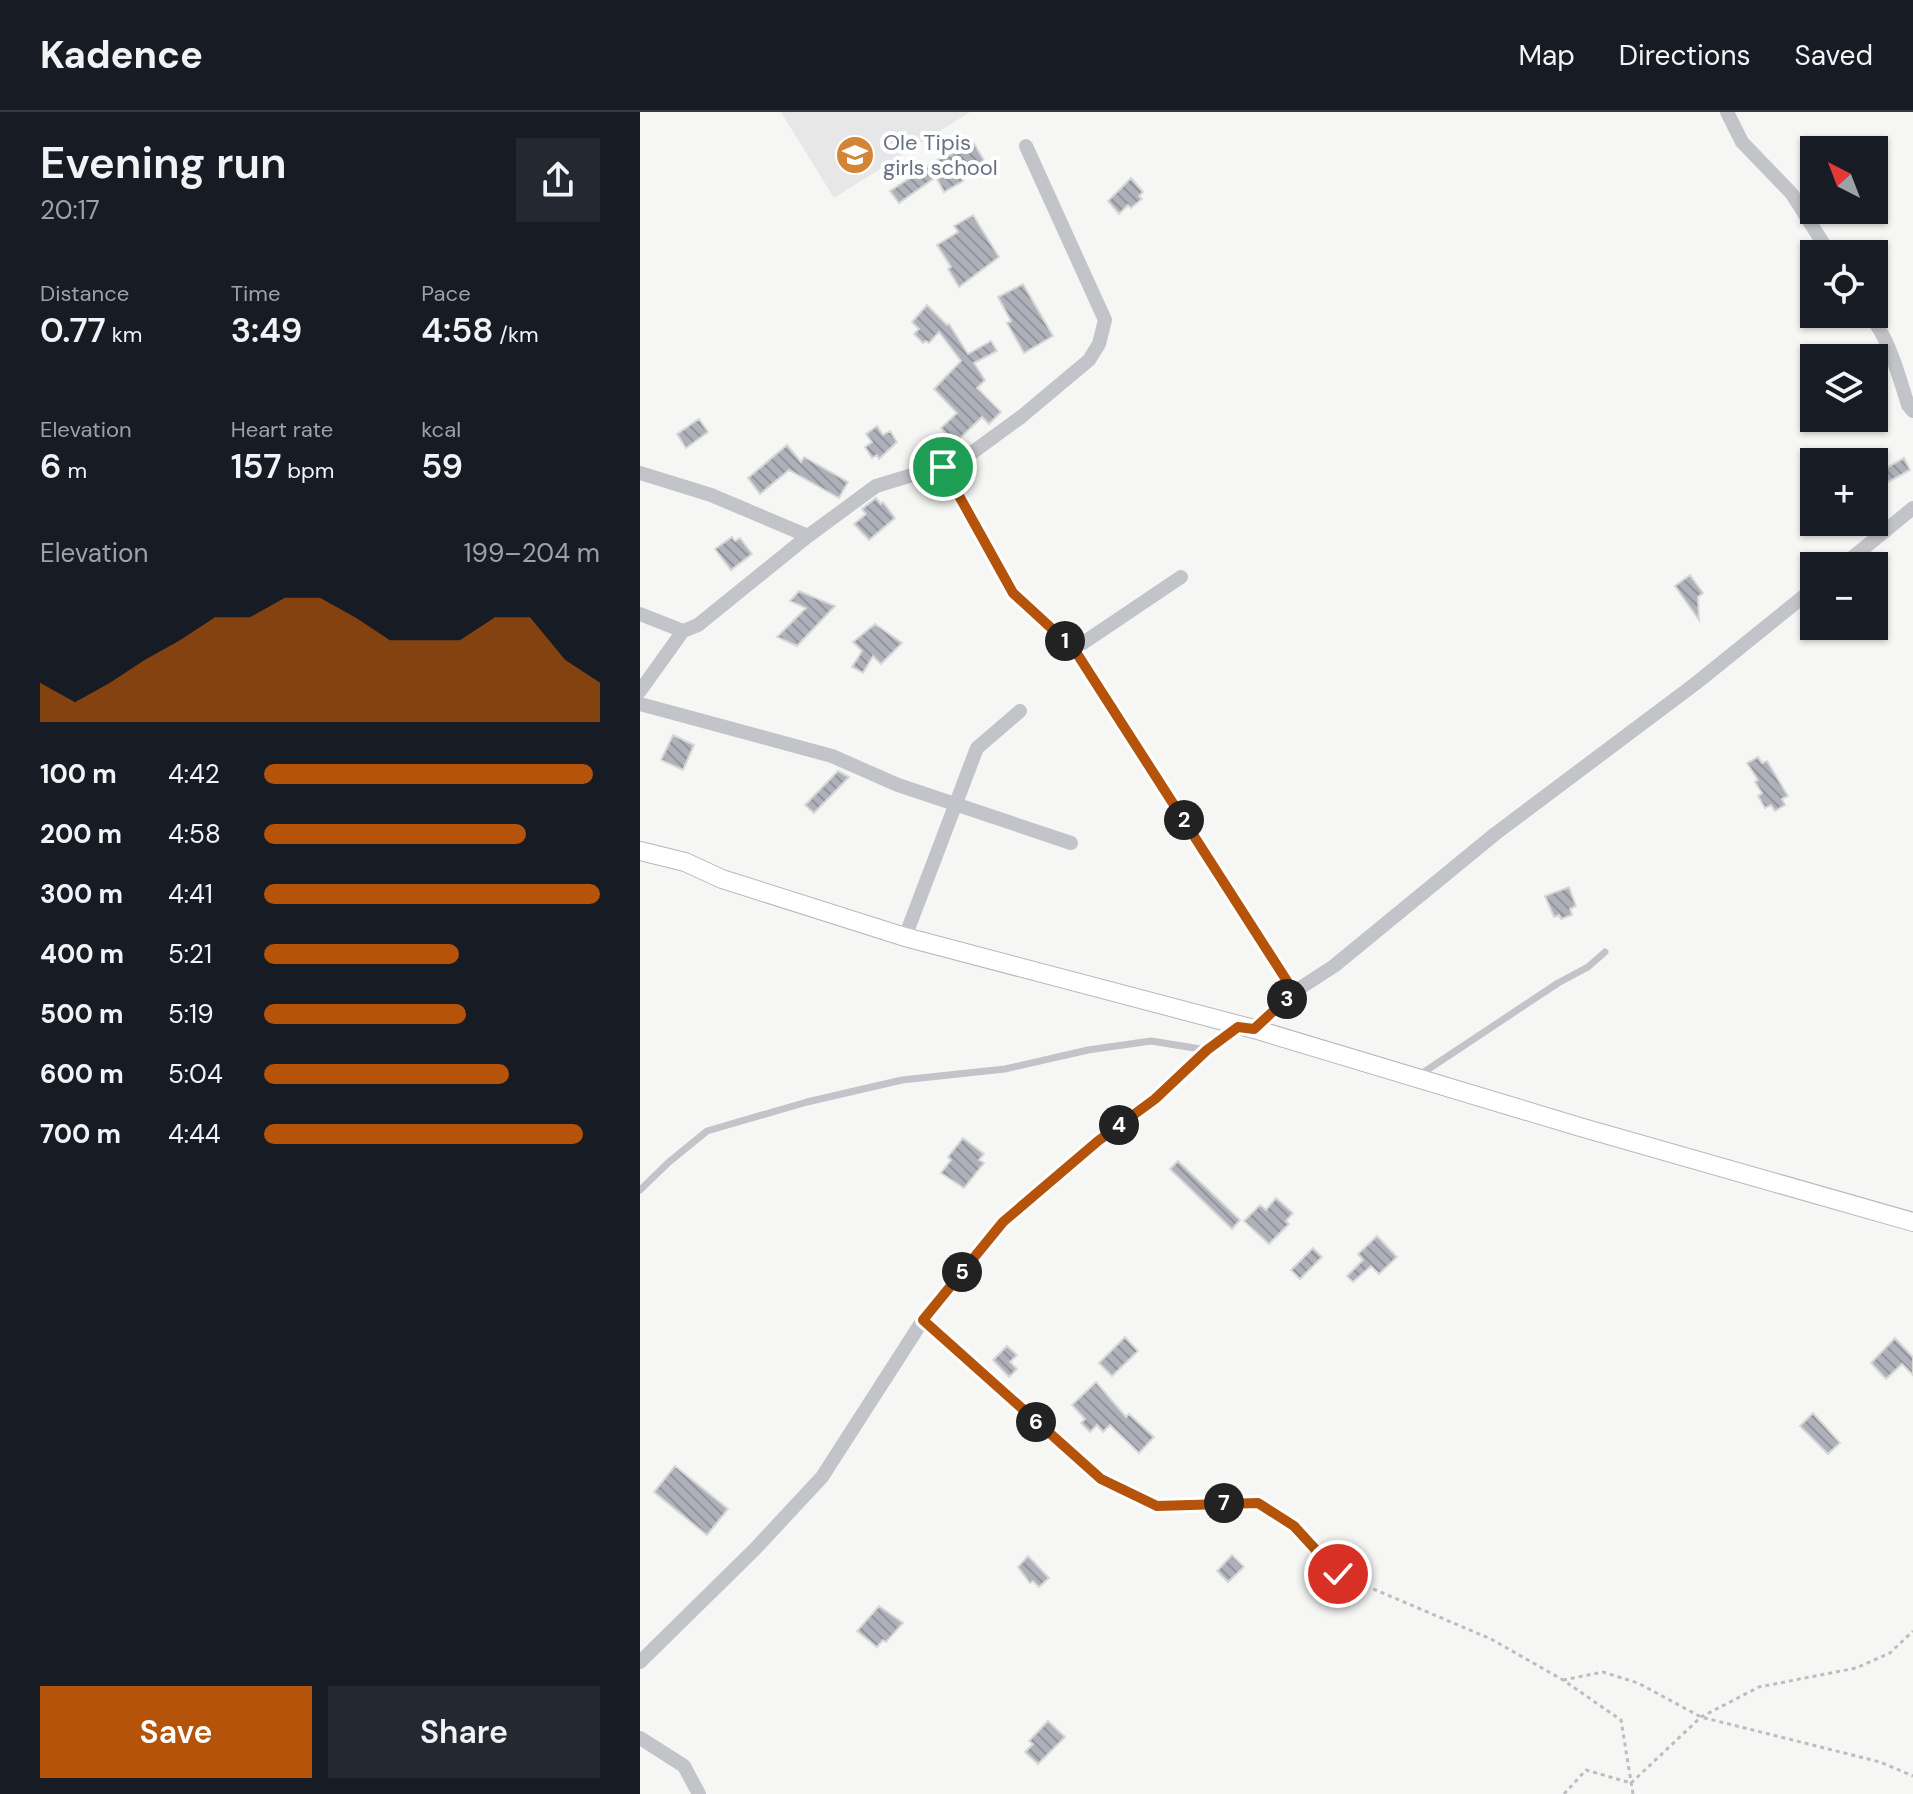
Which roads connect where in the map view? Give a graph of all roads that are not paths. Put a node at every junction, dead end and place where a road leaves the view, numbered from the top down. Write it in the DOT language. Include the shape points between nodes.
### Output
graph roads {
  1 [pos="1727,112"];
  2 [pos="1026,146"];
  3 [pos="1821,240"];
  4 [pos="1879,328"];
  5 [pos="1913,411"];
  6 [pos="943,467"];
  7 [pos="640,473"];
  8 [pos="1913,508"];
  9 [pos="808,536"];
  10 [pos="1859,552"];
  11 [pos="1181,577"];
  12 [pos="1800,599"];
  13 [pos="640,614"];
  14 [pos="683,631"];
  15 [pos="1074,649"];
  16 [pos="640,691"];
  17 [pos="640,704"];
  18 [pos="1020,711"];
  19 [pos="954,806"];
  20 [pos="1071,843"];
  21 [pos="640,851"];
  22 [pos="905,937"];
  23 [pos="1605,952"];
  24 [pos="1294,992"];
  25 [pos="1246,1028"];
  26 [pos="1207,1050"];
  27 [pos="1415,1078"];
  28 [pos="640,1190"];
  29 [pos="1913,1222"];
  30 [pos="640,1662"];
  31 [pos="640,1738"];
  32 [pos="699,1794"];
  1 -- 3 [label="street" via="1742,142 1792,194"];
  2 -- 6 [label="street" via="1105,320 1099,344 1089,360 1021,417 962,460"];
  4 -- 5 [label="street"];
  6 -- 9 [label="street" via="876,486"];
  6 -- 15 [label="street" via="1013,593"];
  7 -- 9 [label="street" via="711,495"];
  8 -- 10 [label="street"];
  9 -- 14 [label="street" via="698,625"];
  11 -- 15 [label="street"];
  12 -- 24 [label="street"];
  13 -- 14 [label="street"];
  14 -- 16 [label="street"];
  15 -- 24 [label="street"];
  17 -- 19 [label="street" via="832,756"];
  18 -- 19 [label="street" via="977,748"];
  19 -- 20 [label="street"];
  19 -- 22 [label="street"];
  21 -- 22 [label="main road"];
  22 -- 25 [label="main road"];
  23 -- 27 [label="lane"];
  24 -- 25 [label="street"];
  25 -- 26 [label="lane"];
  25 -- 27 [label="main road"];
  26 -- 28 [label="lane" via="1151,1041 1005,1069 902,1080 807,1102 707,1131"];
  26 -- 30 [label="street" via="1003,1222 923,1320 822,1477"];
  27 -- 29 [label="main road"];
  31 -- 32 [label="street" via="684,1766"];
}
